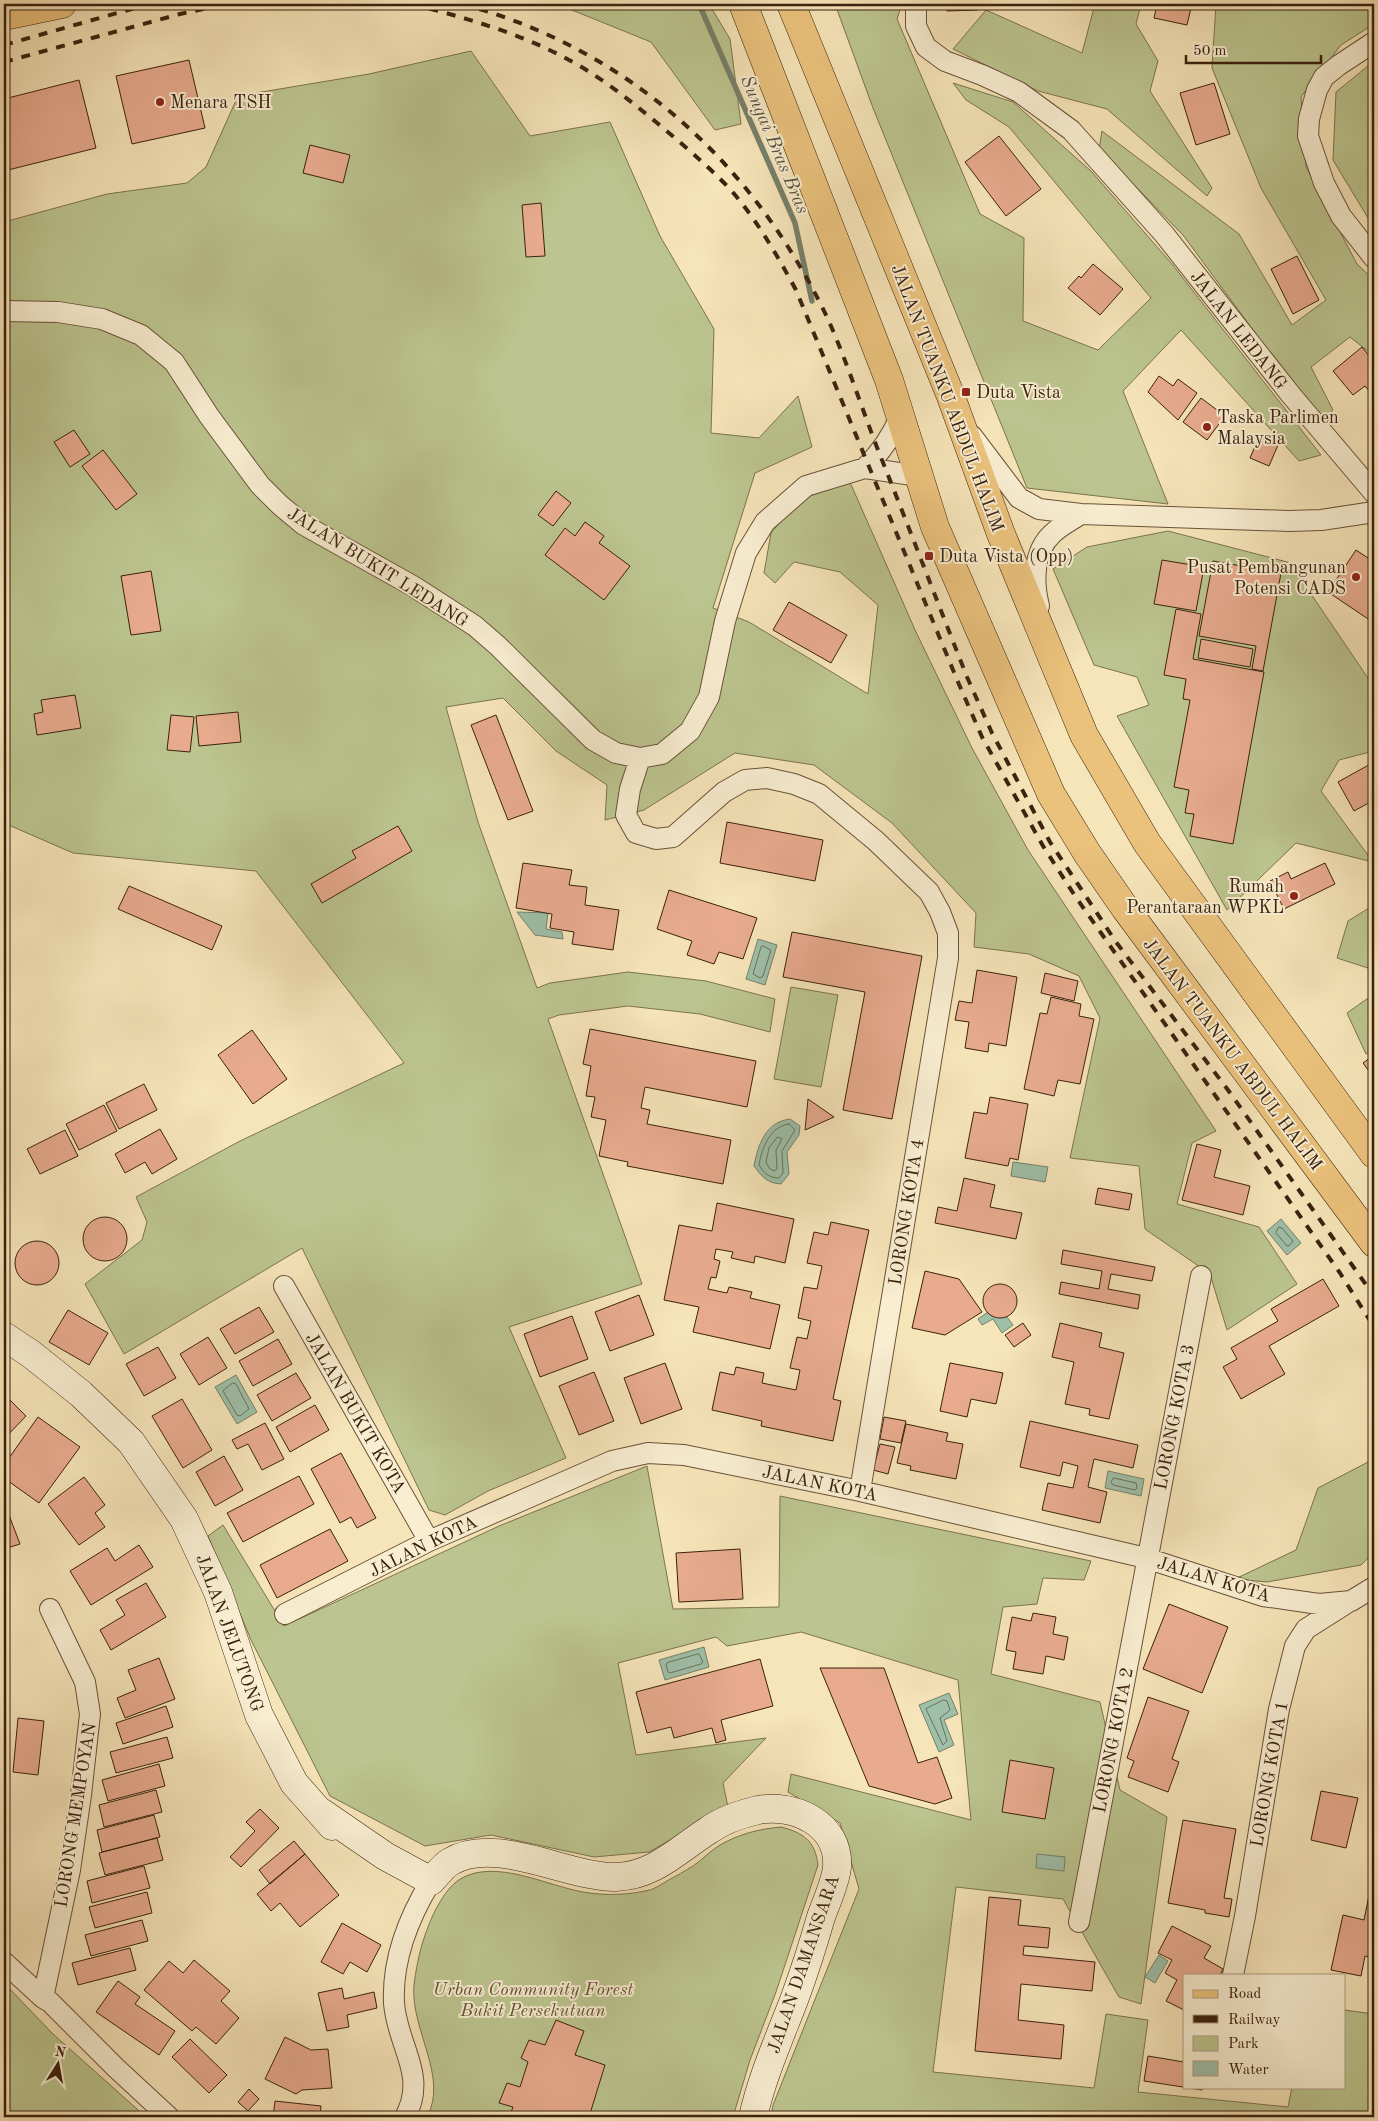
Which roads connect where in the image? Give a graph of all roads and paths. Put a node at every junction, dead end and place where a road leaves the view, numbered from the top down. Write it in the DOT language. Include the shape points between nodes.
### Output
graph roads {
  1 [pos="30,4"];
  2 [pos="62,4"];
  3 [pos="730,4"];
  4 [pos="743,4"];
  5 [pos="791,4"];
  6 [pos="916,4"];
  7 [pos="4,11"];
  8 [pos="4,16"];
  9 [pos="1374,42"];
  10 [pos="758,45"];
  11 [pos="1374,258"];
  12 [pos="4,311"];
  13 [pos="952,399"];
  14 [pos="900,416"];
  15 [pos="865,468"];
  16 [pos="919,476"];
  17 [pos="1374,493"];
  18 [pos="1374,512"];
  19 [pos="1081,514"];
  20 [pos="1052,660"];
  21 [pos="640,758"];
  22 [pos="1374,1154"];
  23 [pos="1374,1242"];
  24 [pos="1201,1276"];
  25 [pos="284,1286"];
  26 [pos="4,1336"];
  27 [pos="860,1491"];
  28 [pos="429,1541"];
  29 [pos="1146,1558"];
  30 [pos="1374,1587"];
  31 [pos="1351,1601"];
  32 [pos="50,1609"];
  33 [pos="285,1614"];
  34 [pos="320,1812"];
  35 [pos="434,1880"];
  36 [pos="1079,1922"];
  37 [pos="4,1962"];
  38 [pos="1234,1974"];
  39 [pos="43,1998"];
  40 [pos="169,2117"];
  41 [pos="405,2117"];
  42 [pos="752,2117"];
  1 -- 7 [label="main road"];
  2 -- 8 [label="main road"];
  3 -- 10 [label="main road"];
  4 -- 10 [label="main road, JALAN TUANKU ABDUL HALIM"];
  5 -- 13 [label="main road, JALAN TUANKU ABDUL HALIM"];
  6 -- 17 [label="street, JALAN LEDANG" via="916,26 926,47 945,61 1019,92 1071,130 1164,234 1290,396"];
  9 -- 11 [label="street" via="1324,77 1316,90 1308,136 1324,183 1341,216"];
  10 -- 14 [label="main road, JALAN TUANKU ABDUL HALIM" via="886,371"];
  12 -- 21 [label="street, JALAN BUKIT LEDANG" via="58,312 102,319 141,335 174,362 260,485 280,505 304,525 413,586 475,626 593,740 616,753"];
  13 -- 19 [label="street" via="974,439 1019,498 1039,509"];
  13 -- 20 [label="main road, JALAN TUANKU ABDUL HALIM" via="1000,534"];
  14 -- 15 [label="street, JALAN BUKIT LEDANG" via="884,449"];
  14 -- 16 [label="main road, JALAN TUANKU ABDUL HALIM"];
  15 -- 16 [label="street, JALAN BUKIT LEDANG"];
  15 -- 21 [label="street, JALAN BUKIT LEDANG" via="806,486 766,522 746,553 725,621 709,697 690,731 662,754"];
  16 -- 23 [label="main road, JALAN TUANKU ABDUL HALIM" via="935,527 1062,811 1125,908"];
  18 -- 19 [label="street" via="1288,521"];
  19 -- 20 [label="street" via="1053,532 1044,543 1038,559 1034,589"];
  20 -- 22 [label="main road, JALAN TUANKU ABDUL HALIM" via="1084,735 1147,843"];
  21 -- 27 [label="street, LORONG KOTA 4" via="626,815 636,833 656,839 673,837 724,792 745,780 768,778 794,784 819,794 876,841 929,892 948,933 948,958"];
  24 -- 29 [label="street, LORONG KOTA 3"];
  25 -- 28 [label="street, JALAN BUKIT KOTA"];
  26 -- 34 [label="street, JALAN JELUTONG" via="81,1394 131,1442 184,1519 216,1585 259,1715 294,1783"];
  27 -- 28 [label="street, JALAN KOTA" via="684,1455 648,1452 612,1461"];
  27 -- 29 [label="street, JALAN KOTA"];
  28 -- 33 [label="street, JALAN KOTA"];
  29 -- 31 [label="street, JALAN KOTA" via="1263,1596 1319,1604"];
  29 -- 36 [label="street, LORONG KOTA 2"];
  30 -- 31 [label="street, JALAN KOTA"];
  31 -- 38 [label="street, LORONG KOTA 1" via="1306,1629 1295,1646 1279,1709"];
  32 -- 39 [label="street, LORONG MEMPOYAN" via="85,1682 90,1714 70,1870"];
  34 -- 35 [label="street, JALAN JELUTONG" via="360,1839 411,1858"];
  34 -- 35 [label="street, JALAN JELUTONG" via="353,1849"];
  35 -- 41 [label="street" via="411,1918 400,1950 395,1984 397,2023 415,2080 412,2104"];
  35 -- 42 [label="street, JALAN DAMANSARA" via="470,1855 500,1853 586,1874 616,1877 647,1871 709,1830 758,1810 782,1808 802,1813 821,1825 834,1844 837,1867"];
  37 -- 39 [label="street"];
  39 -- 40 [label="street"];
}
